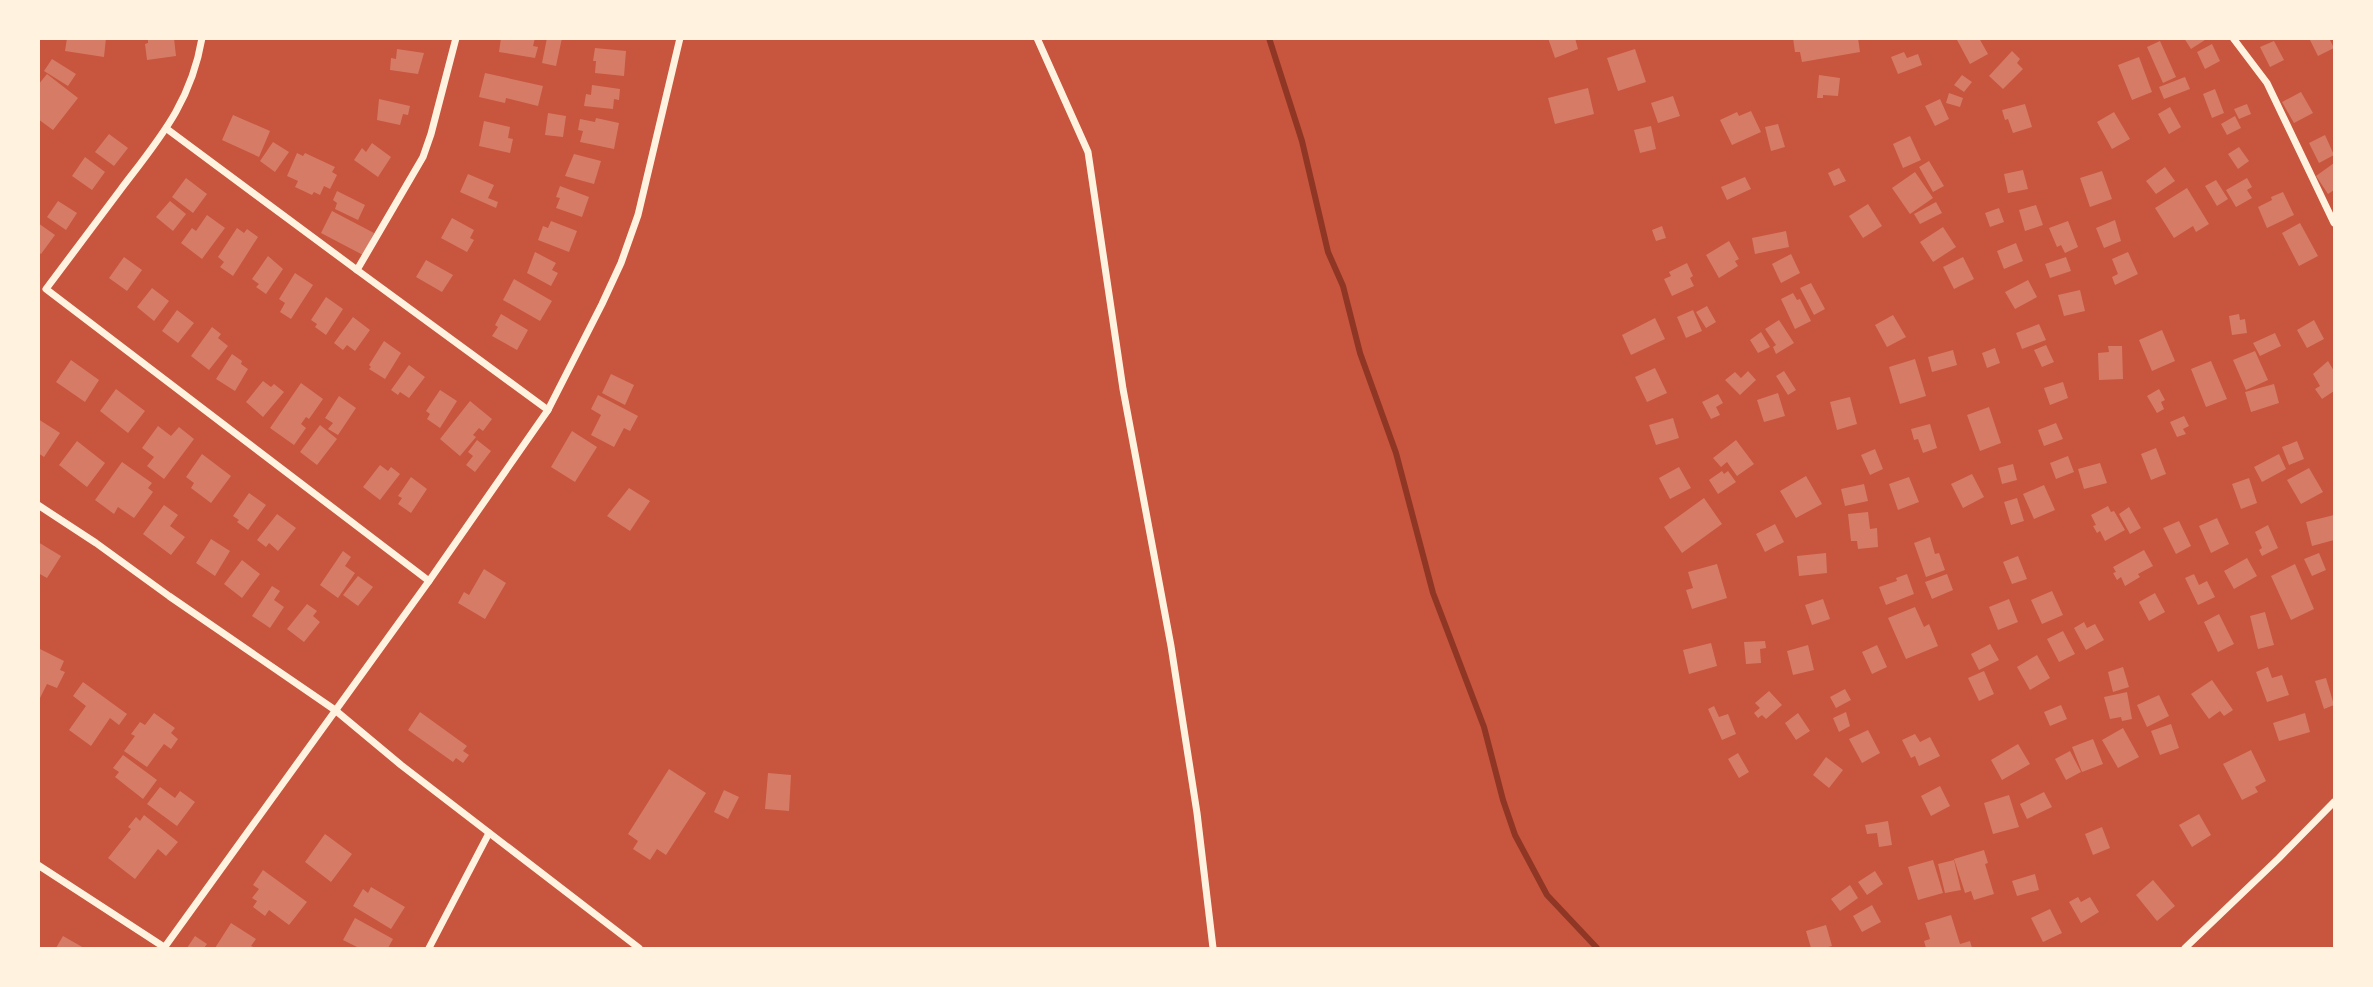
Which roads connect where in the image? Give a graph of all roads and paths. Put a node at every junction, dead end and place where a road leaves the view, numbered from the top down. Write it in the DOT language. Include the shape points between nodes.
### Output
graph roads {
  1 [pos="202,38"];
  2 [pos="456,38"];
  3 [pos="680,38"];
  4 [pos="1037,38"];
  5 [pos="2233,38"];
  6 [pos="167,129"];
  7 [pos="2334,223"];
  8 [pos="357,270"];
  9 [pos="38,283"];
  10 [pos="46,289"];
  11 [pos="548,410"];
  12 [pos="38,505"];
  13 [pos="429,581"];
  14 [pos="335,710"];
  15 [pos="2334,802"];
  16 [pos="489,833"];
  17 [pos="38,865"];
  18 [pos="164,948"];
  19 [pos="429,948"];
  20 [pos="639,948"];
  21 [pos="1213,948"];
  22 [pos="2185,948"];
  1 -- 6 [label="street" via="185,98"];
  2 -- 8 [label="street" via="423,157"];
  3 -- 11 [label="street" via="638,215 606,294"];
  4 -- 21 [label="street" via="1088,152 1123,389 1171,646"];
  5 -- 7 [label="street" via="2267,83"];
  6 -- 8 [label="street"];
  6 -- 10 [label="street"];
  8 -- 11 [label="street"];
  9 -- 10 [label="street"];
  10 -- 13 [label="street"];
  11 -- 13 [label="street"];
  12 -- 14 [label="street"];
  13 -- 14 [label="street"];
  14 -- 16 [label="street"];
  14 -- 18 [label="street"];
  15 -- 22 [label="street"];
  16 -- 19 [label="street"];
  16 -- 20 [label="street"];
  17 -- 18 [label="street"];
}
